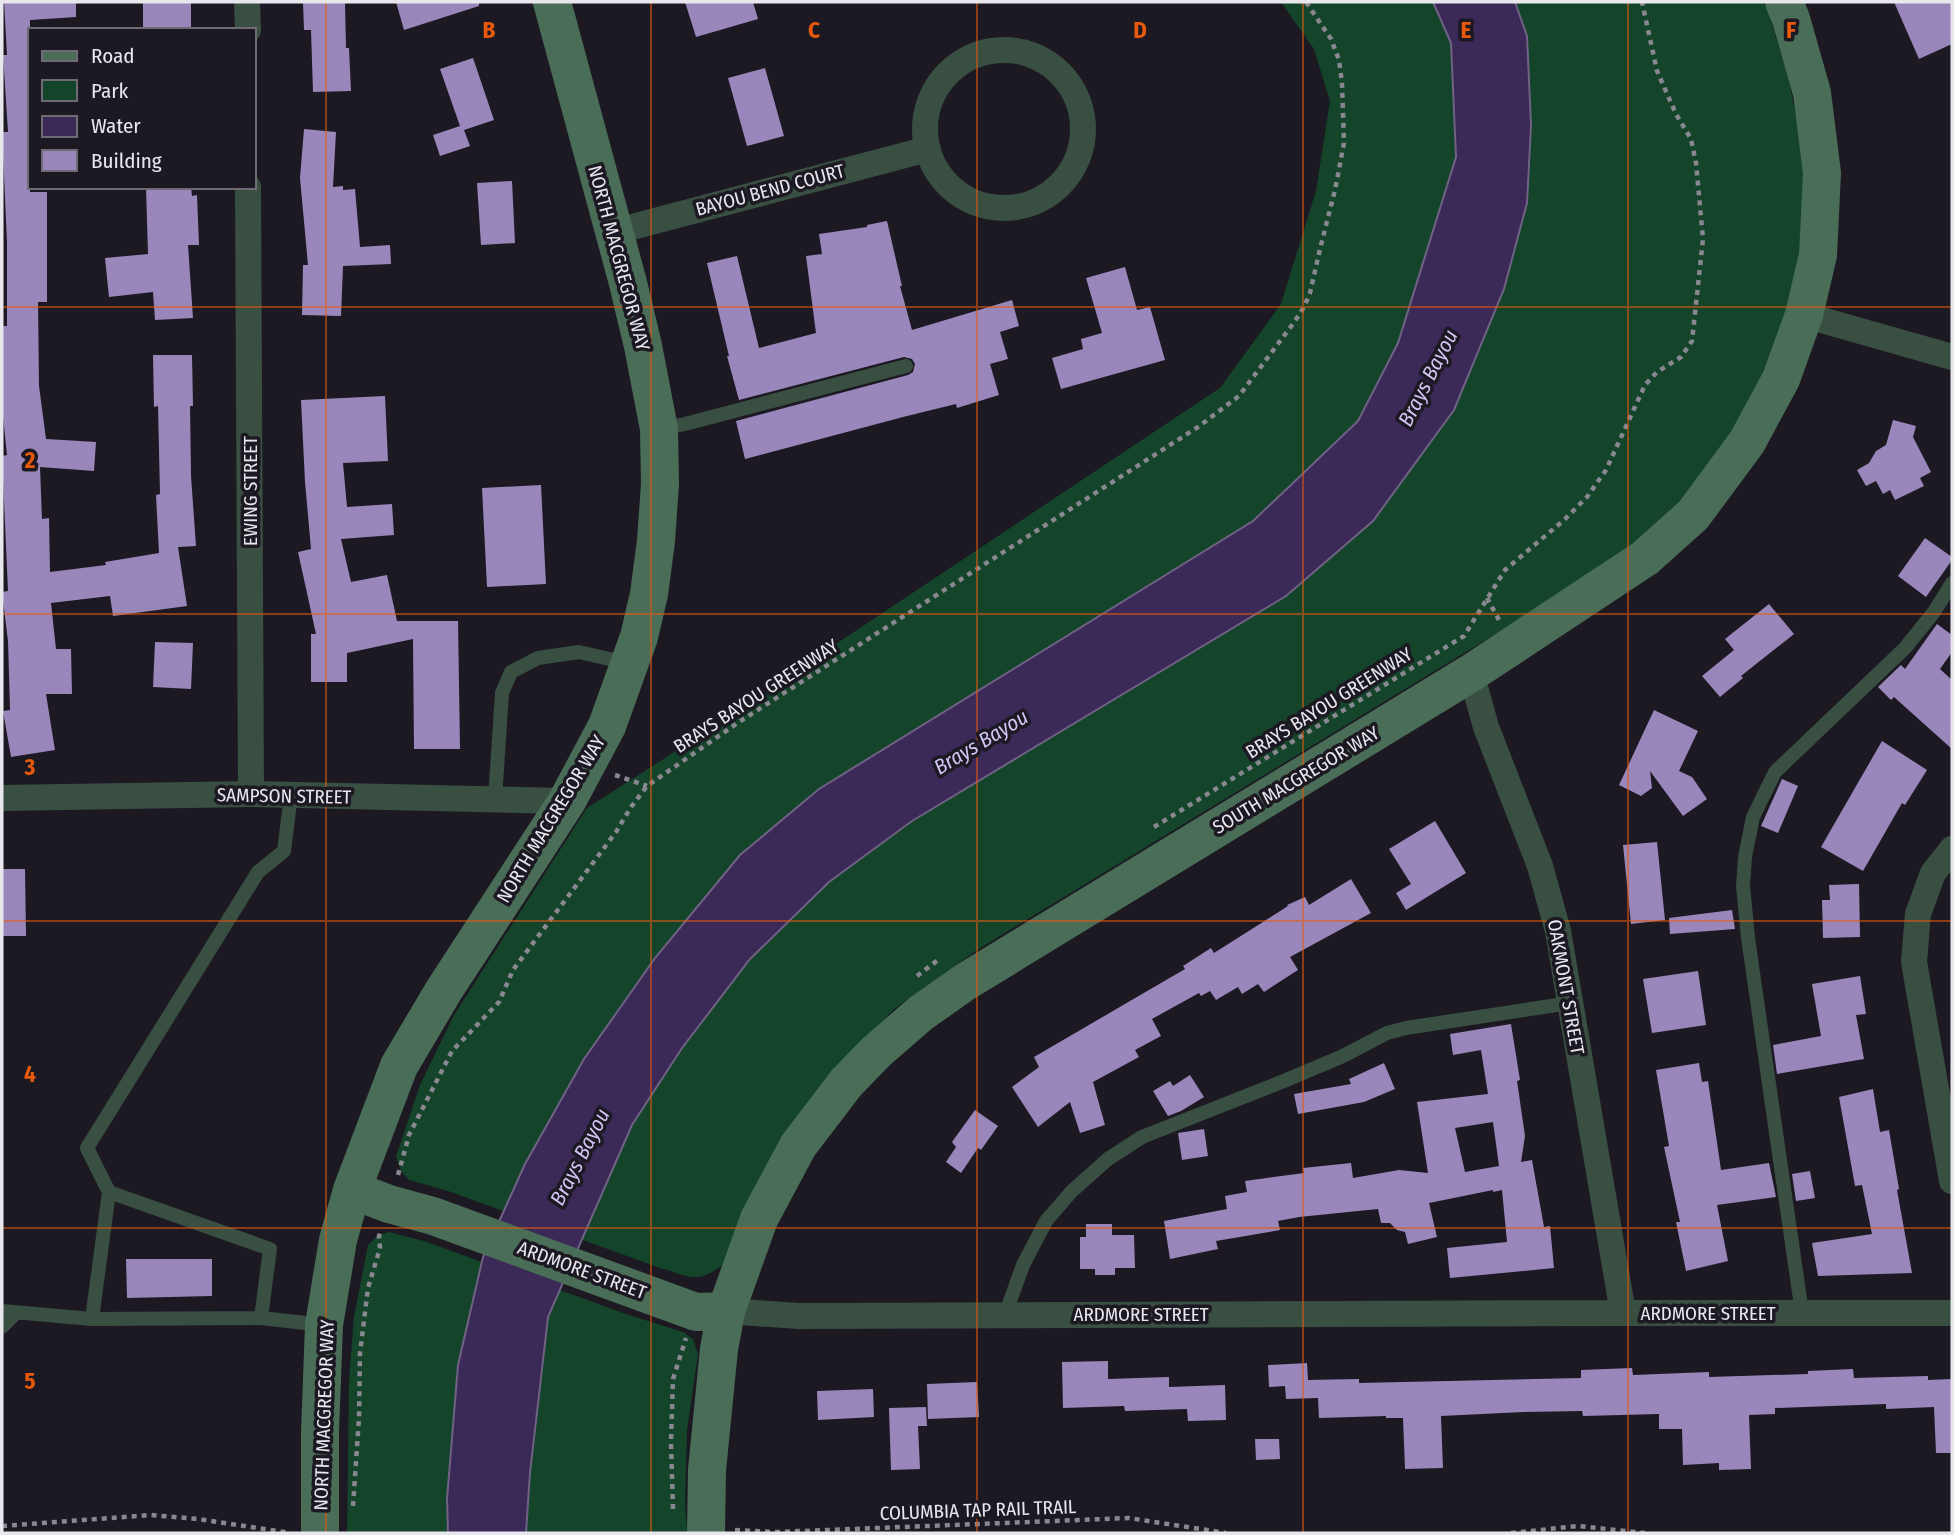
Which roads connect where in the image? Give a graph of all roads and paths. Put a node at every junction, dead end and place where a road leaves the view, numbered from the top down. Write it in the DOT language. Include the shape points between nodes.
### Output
graph roads {
  1 [pos="247,2"];
  2 [pos="552,2"];
  3 [pos="1306,2"];
  4 [pos="1642,2"];
  5 [pos="1784,2"];
  6 [pos="248,28"];
  7 [pos="928,149"];
  8 [pos="248,189"];
  9 [pos="613,232"];
  10 [pos="1804,315"];
  11 [pos="1952,357"];
  12 [pos="906,366"];
  13 [pos="659,429"];
  14 [pos="1952,583"];
  15 [pos="630,664"];
  16 [pos="1472,673"];
  17 [pos="605,773"];
  18 [pos="648,786"];
  19 [pos="251,794"];
  20 [pos="290,795"];
  21 [pos="2,798"];
  22 [pos="495,799"];
  23 [pos="567,801"];
  24 [pos="1148,831"];
  25 [pos="1952,849"];
  26 [pos="950,953"];
  27 [pos="916,976"];
  28 [pos="1570,1003"];
  29 [pos="397,1180"];
  30 [pos="1952,1181"];
  31 [pos="352,1190"];
  32 [pos="109,1192"];
  33 [pos="379,1236"];
  34 [pos="726,1311"];
  35 [pos="9,1312"];
  36 [pos="1623,1312"];
  37 [pos="1802,1313"];
  38 [pos="1952,1313"];
  39 [pos="1005,1315"];
  40 [pos="261,1318"];
  41 [pos="92,1320"];
  42 [pos="324,1325"];
  43 [pos="2,1327"];
  44 [pos="684,1348"];
  45 [pos="353,1508"];
  46 [pos="2,1527"];
  47 [pos="703,1528"];
  48 [pos="290,1533"];
  49 [pos="320,1533"];
  50 [pos="1226,1533"];
  51 [pos="1511,1533"];
  52 [pos="1645,1533"];
  1 -- 6 [label="street"];
  2 -- 9 [label="main road, NORTH MACGREGOR WAY"];
  3 -- 18 [label="path, BRAYS BAYOU GREENWAY" via="1339,60 1342,155 1310,293 1295,321 1239,396 1199,427 739,722"];
  4 -- 24 [label="path, BRAYS BAYOU GREENWAY" via="1657,71 1691,139 1696,163 1703,239 1692,341 1681,357 1646,385 1606,470 1587,497 1505,570 1464,636"];
  5 -- 10 [label="main road, SOUTH MACGREGOR WAY" via="1812,93 1822,173 1818,255"];
  7 -- 7 [label="street" via="938,172 954,190 975,203 1025,206 1066,180 1084,134 1081,110 1071,87 1055,68 1009,50 985,52 962,62 931,100 926,124"];
  7 -- 9 [label="street, BAYOU BEND COURT"];
  8 -- 19 [label="street, EWING STREET"];
  9 -- 13 [label="main road, NORTH MACGREGOR WAY"];
  10 -- 11 [label="street"];
  10 -- 16 [label="main road, SOUTH MACGREGOR WAY" via="1781,379 1747,442 1693,515 1645,558"];
  12 -- 13 [label="lane"];
  13 -- 15 [label="main road, NORTH MACGREGOR WAY" via="656,541 649,594"];
  14 -- 37 [label="lane" via="1905,648 1775,772 1753,817 1743,886 1748,937"];
  15 -- 22 [label="lane" via="579,652 538,658 511,672 502,692"];
  15 -- 23 [label="main road, NORTH MACGREGOR WAY" via="607,726"];
  16 -- 28 [label="street, OAKMONT STREET" via="1486,727 1540,866 1558,931"];
  16 -- 34 [label="main road, SOUTH MACGREGOR WAY" via="921,1013 846,1083 798,1146 759,1219"];
  17 -- 18 [label="path"];
  18 -- 29 [label="path, BRAYS BAYOU GREENWAY" via="513,970 499,1002 452,1051 409,1135"];
  19 -- 20 [label="street, SAMPSON STREET"];
  19 -- 21 [label="street, SAMPSON STREET"];
  20 -- 22 [label="street, SAMPSON STREET"];
  20 -- 32 [label="lane" via="284,851 258,872 87,1148"];
  22 -- 23 [label="street, SAMPSON STREET"];
  23 -- 31 [label="main road, NORTH MACGREGOR WAY" via="443,990 399,1066"];
  25 -- 30 [label="street" via="1933,873 1918,914 1914,962"];
  26 -- 27 [label="path"];
  28 -- 36 [label="street, OAKMONT STREET"];
  28 -- 39 [label="lane" via="1387,1033 1343,1056 1143,1137 1108,1159 1046,1221"];
  31 -- 34 [label="main road, ARDMORE STREET" via="696,1312"];
  31 -- 42 [label="main road, NORTH MACGREGOR WAY" via="338,1240"];
  32 -- 40 [label="lane" via="270,1249"];
  32 -- 41 [label="lane"];
  33 -- 45 [label="path" via="360,1353"];
  34 -- 39 [label="street, ARDMORE STREET" via="799,1316"];
  34 -- 47 [label="main road, SOUTH MACGREGOR WAY"];
  35 -- 41 [label="lane"];
  35 -- 43 [label="lane"];
  36 -- 37 [label="street, ARDMORE STREET"];
  36 -- 39 [label="street, ARDMORE STREET"];
  37 -- 38 [label="street, ARDMORE STREET"];
  40 -- 41 [label="lane"];
  40 -- 42 [label="lane"];
  42 -- 49 [label="main road, NORTH MACGREGOR WAY"];
  44 -- 47 [label="path" via="673,1379 671,1442"];
  46 -- 48 [label="path" via="151,1515"];
  47 -- 50 [label="path, COLUMBIA TAP RAIL TRAIL" via="777,1532 1129,1518"];
  51 -- 52 [label="path" via="1578,1526"];
}
